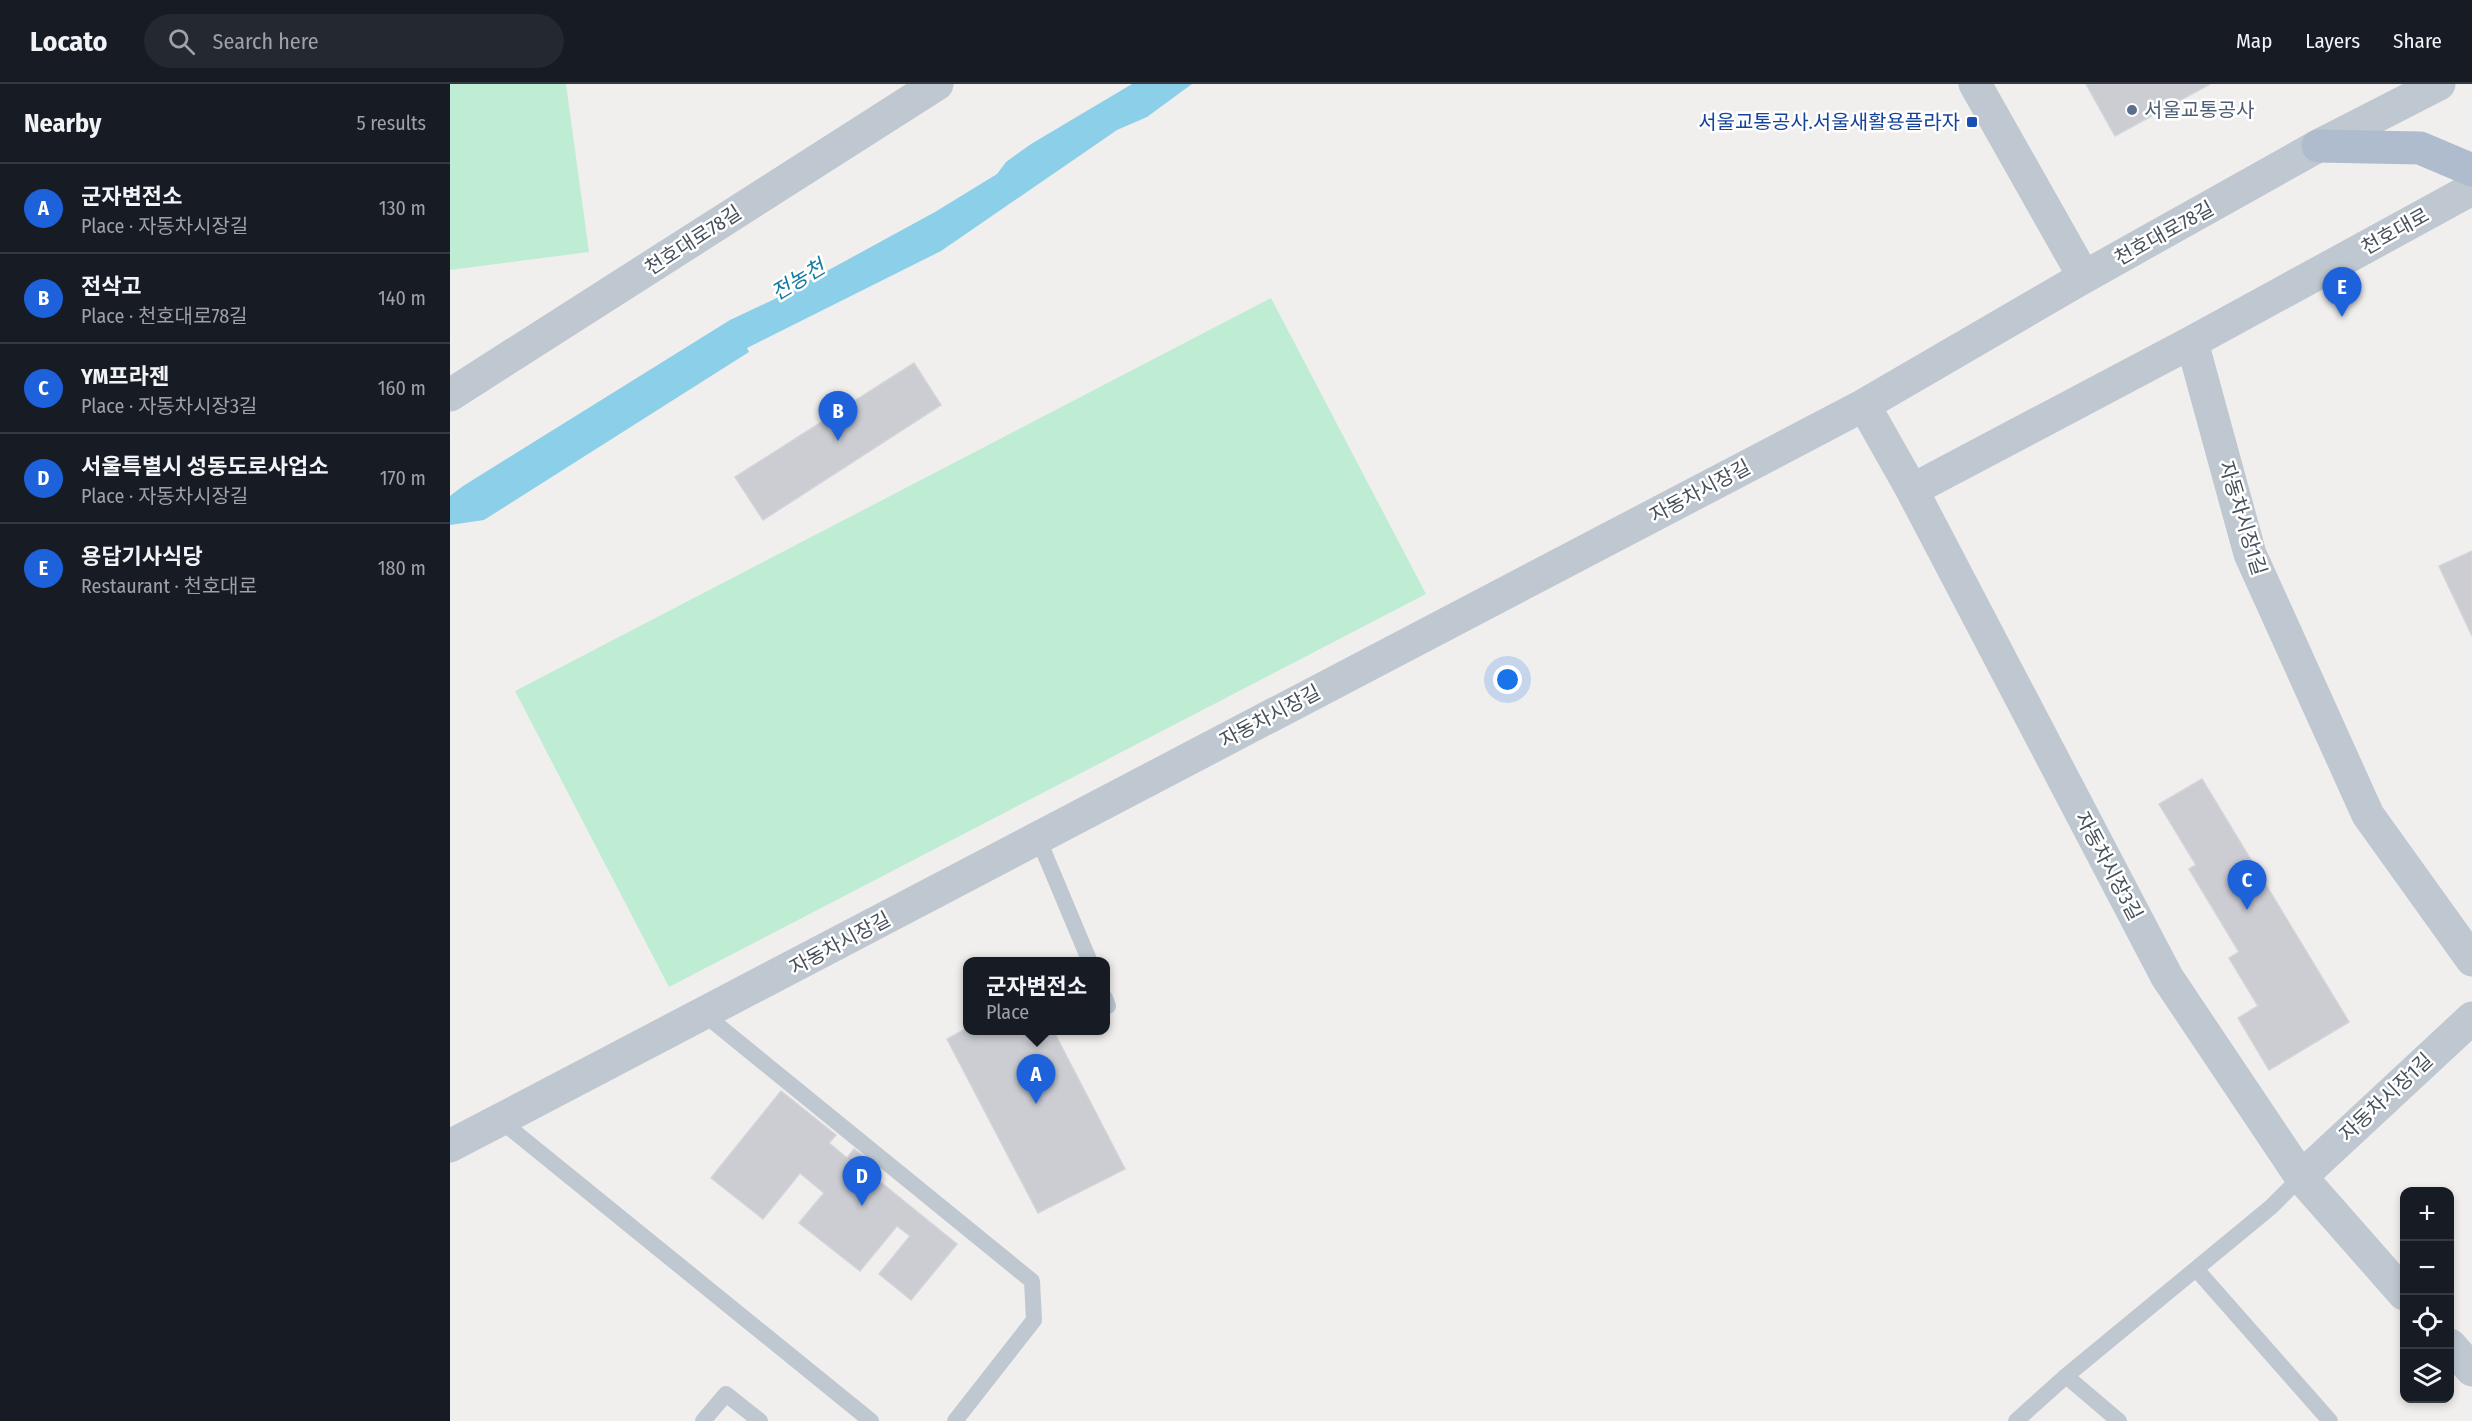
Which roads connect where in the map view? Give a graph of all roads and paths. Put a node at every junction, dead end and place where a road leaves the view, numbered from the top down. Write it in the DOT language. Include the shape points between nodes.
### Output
graph roads {
  1 [pos="937,84"];
  2 [pos="1975,84"];
  3 [pos="2439,84"];
  4 [pos="2318,146"];
  5 [pos="2472,171"];
  6 [pos="2472,189"];
  7 [pos="2084,277"];
  8 [pos="2192,342"];
  9 [pos="450,395"];
  10 [pos="1864,405"];
  11 [pos="1912,490"];
  12 [pos="1038,838"];
  13 [pos="1088,957"];
  14 [pos="2472,960"];
  15 [pos="704,1014"];
  16 [pos="2472,1018"];
  17 [pos="500,1120"];
  18 [pos="450,1146"];
  19 [pos="2301,1176"];
  20 [pos="2196,1269"];
  21 [pos="2400,1289"];
  22 [pos="2454,1349"];
  23 [pos="2472,1370"];
  24 [pos="2066,1376"];
  25 [pos="703,1421"];
  26 [pos="760,1421"];
  27 [pos="871,1421"];
  28 [pos="955,1421"];
  29 [pos="2016,1421"];
  30 [pos="2119,1421"];
  31 [pos="2330,1421"];
  1 -- 9 [label="street, 천호대로78길"];
  2 -- 7 [label="street"];
  3 -- 4 [label="street, 천호대로78길"];
  4 -- 5 [label="main road" via="2420,148"];
  4 -- 7 [label="street, 천호대로78길"];
  6 -- 8 [label="street, 천호대로"];
  7 -- 10 [label="street, 자동차시장길"];
  8 -- 11 [label="street"];
  8 -- 14 [label="street, 자동차시장1길" via="2250,554 2358,793 2368,815"];
  10 -- 11 [label="street, 자동차시장3길"];
  10 -- 12 [label="street, 자동차시장길"];
  11 -- 19 [label="street, 자동차시장3길" via="2167,977"];
  12 -- 13 [label="lane"];
  12 -- 15 [label="street, 자동차시장길"];
  15 -- 17 [label="street, 자동차시장길"];
  15 -- 28 [label="lane" via="1032,1281 1034,1320"];
  16 -- 19 [label="street, 자동차시장1길"];
  17 -- 18 [label="street, 자동차시장길"];
  17 -- 27 [label="lane"];
  19 -- 20 [label="lane" via="2271,1207"];
  19 -- 21 [label="street, 자동차시장3길"];
  20 -- 24 [label="lane"];
  20 -- 31 [label="lane"];
  22 -- 23 [label="street"];
  24 -- 29 [label="lane"];
  24 -- 30 [label="lane"];
  25 -- 26 [label="lane" via="726,1394"];
}
